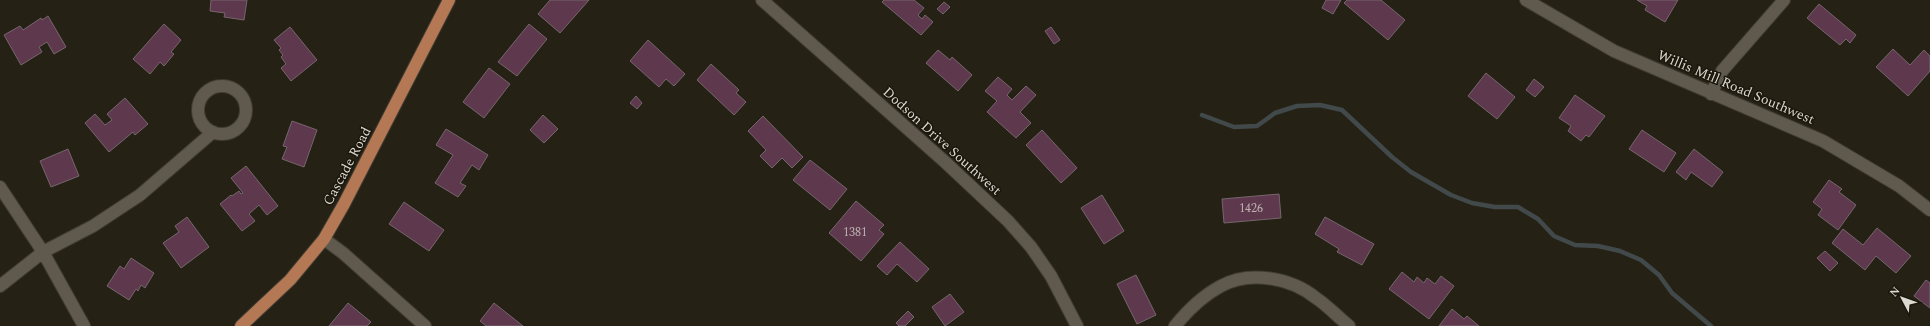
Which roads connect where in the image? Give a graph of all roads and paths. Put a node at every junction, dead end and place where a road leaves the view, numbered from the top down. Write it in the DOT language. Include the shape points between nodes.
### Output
graph roads {
  1 [pos="450,0"];
  2 [pos="762,0"];
  3 [pos="1526,0"];
  4 [pos="1784,0"];
  5 [pos="1711,94"];
  6 [pos="213,132"];
  7 [pos="0,187"];
  8 [pos="1930,210"];
  9 [pos="324,239"];
  10 [pos="43,252"];
  11 [pos="0,286"];
  12 [pos="84,326"];
  13 [pos="241,326"];
  14 [pos="425,326"];
  15 [pos="1077,326"];
  16 [pos="1175,326"];
  17 [pos="1348,326"];
  1 -- 9 [label="main road, Cascade Road"];
  2 -- 15 [label="street, Dodson Drive Southwest" via="1008,221 1031,247 1051,276"];
  3 -- 5 [label="street, Willis Mill Road Southwest" via="1614,51"];
  4 -- 5 [label="street" via="1722,71"];
  5 -- 8 [label="street, Willis Mill Road Southwest" via="1823,141 1900,186"];
  6 -- 10 [label="street" via="140,195 93,226"];
  7 -- 10 [label="street"];
  9 -- 13 [label="main road, Cascade Road" via="290,280"];
  9 -- 14 [label="street"];
  10 -- 11 [label="street"];
  10 -- 12 [label="street"];
  16 -- 17 [label="street" via="1193,306 1222,285 1245,279 1270,278 1294,284 1316,297"];
}
